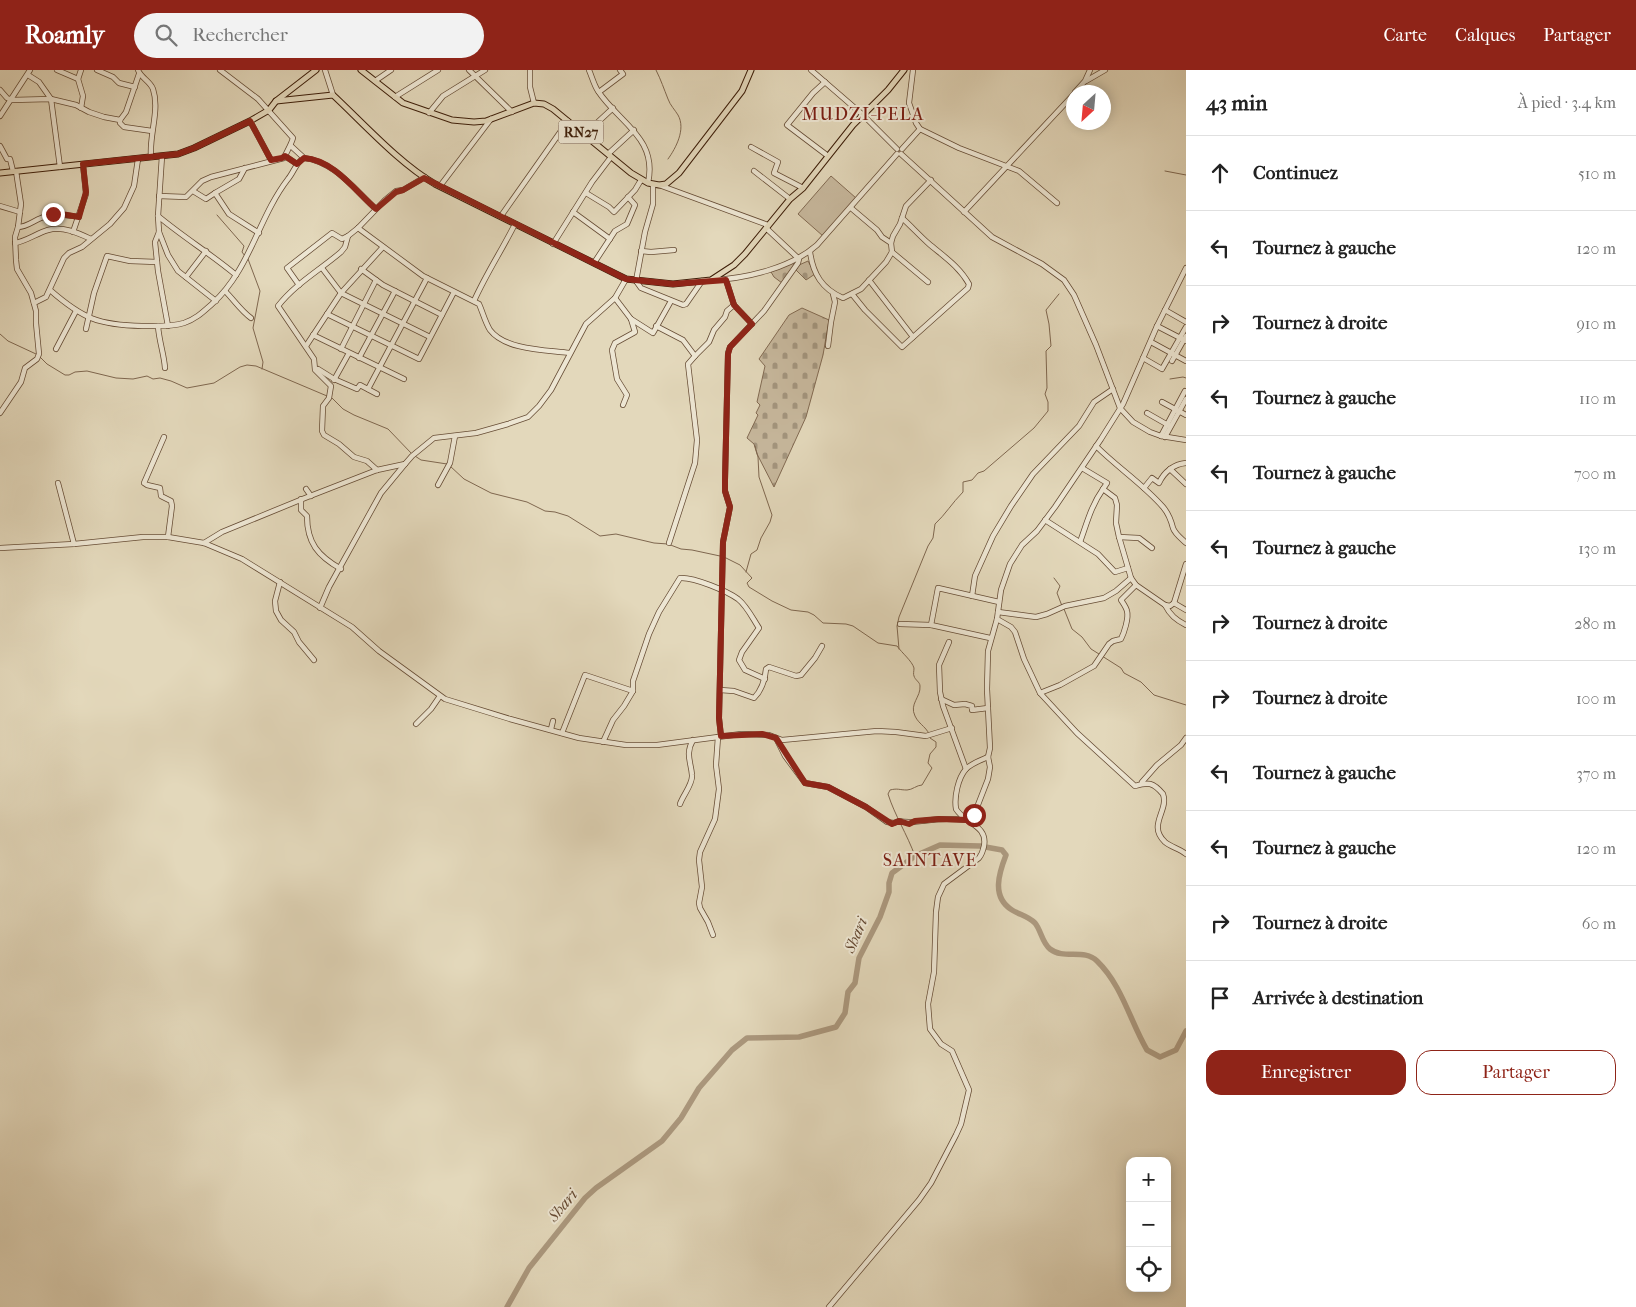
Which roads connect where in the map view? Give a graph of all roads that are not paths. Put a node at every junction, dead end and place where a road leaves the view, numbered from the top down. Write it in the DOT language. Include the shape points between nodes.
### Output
graph roads {
  1 [pos="57,70"];
  2 [pos="81,70"];
  3 [pos="98,70"];
  4 [pos="220,70"];
  5 [pos="316,70"];
  6 [pos="325,70"];
  7 [pos="361,70"];
  8 [pos="392,70"];
  9 [pos="438,70"];
  10 [pos="469,70"];
  11 [pos="485,70"];
  12 [pos="530,70"];
  13 [pos="589,70"];
  14 [pos="620,70"];
  15 [pos="747,70"];
  16 [pos="751,70"];
  17 [pos="811,70"];
  18 [pos="904,70"];
  19 [pos="913,70"];
  20 [pos="1090,70"];
  21 [pos="1105,70"];
  22 [pos="29,72"];
  23 [pos="138,72"];
  24 [pos="475,76"];
  25 [pos="78,78"];
  26 [pos="375,81"];
  27 [pos="826,82"];
  28 [pos="1085,82"];
  29 [pos="1082,85"];
  30 [pos="134,87"];
  31 [pos="0,90"];
  32 [pos="599,92"];
  33 [pos="333,95"];
  34 [pos="395,97"];
  35 [pos="51,99"];
  36 [pos="12,100"];
  37 [pos="276,101"];
  38 [pos="1066,102"];
  39 [pos="534,103"];
  40 [pos="81,108"];
  41 [pos="613,108"];
  42 [pos="268,110"];
  43 [pos="512,112"];
  44 [pos="429,113"];
  45 [pos="863,115"];
  46 [pos="0,116"];
  47 [pos="492,119"];
  48 [pos="120,120"];
  49 [pos="250,121"];
  50 [pos="568,121"];
  51 [pos="920,129"];
  52 [pos="634,130"];
  53 [pos="152,131"];
  54 [pos="584,135"];
  55 [pos="0,146"];
  56 [pos="291,146"];
  57 [pos="751,147"];
  58 [pos="899,151"];
  59 [pos="610,155"];
  60 [pos="162,156"];
  61 [pos="285,156"];
  62 [pos="828,156"];
  63 [pos="151,157"];
  64 [pos="304,158"];
  65 [pos="138,159"];
  66 [pos="271,160"];
  67 [pos="83,164"];
  68 [pos="297,164"];
  69 [pos="1006,166"];
  70 [pos="60,167"];
  71 [pos="245,168"];
  72 [pos="14,171"];
  73 [pos="754,172"];
  74 [pos="0,173"];
  75 [pos="424,178"];
  76 [pos="641,180"];
  77 [pos="931,180"];
  78 [pos="650,184"];
  79 [pos="659,185"];
  80 [pos="440,186"];
  81 [pos="803,188"];
  82 [pos="193,191"];
  83 [pos="586,192"];
  84 [pos="215,193"];
  85 [pos="159,196"];
  86 [pos="628,197"];
  87 [pos="790,199"];
  88 [pos="1057,203"];
  89 [pos="0,206"];
  90 [pos="851,208"];
  91 [pos="376,209"];
  92 [pos="20,212"];
  93 [pos="573,212"];
  94 [pos="964,212"];
  95 [pos="158,216"];
  96 [pos="501,216"];
  97 [pos="79,217"];
  98 [pos="902,218"];
  99 [pos="515,224"];
  100 [pos="18,227"];
  101 [pos="767,227"];
  102 [pos="358,228"];
  103 [pos="74,232"];
  104 [pos="159,232"];
  105 [pos="259,233"];
  106 [pos="348,236"];
  107 [pos="91,239"];
  108 [pos="610,239"];
  109 [pos="15,243"];
  110 [pos="891,243"];
  111 [pos="553,244"];
  112 [pos="382,247"];
  113 [pos="674,250"];
  114 [pos="206,251"];
  115 [pos="641,251"];
  116 [pos="810,252"];
  117 [pos="892,252"];
  118 [pos="799,259"];
  119 [pos="157,262"];
  120 [pos="594,263"];
  121 [pos="322,268"];
  122 [pos="1186,268"];
  123 [pos="361,269"];
  124 [pos="236,275"];
  125 [pos="186,277"];
  126 [pos="426,278"];
  127 [pos="1184,278"];
  128 [pos="626,279"];
  129 [pos="376,280"];
  130 [pos="711,280"];
  131 [pos="726,280"];
  132 [pos="869,280"];
  133 [pos="636,281"];
  134 [pos="702,281"];
  135 [pos="928,282"];
  136 [pos="299,285"];
  137 [pos="50,290"];
  138 [pos="224,291"];
  139 [pos="395,291"];
  140 [pos="454,292"];
  141 [pos="341,293"];
  142 [pos="477,294"];
  143 [pos="833,294"];
  144 [pos="852,294"];
  145 [pos="466,298"];
  146 [pos="615,298"];
  147 [pos="843,298"];
  148 [pos="415,300"];
  149 [pos="216,301"];
  150 [pos="474,301"];
  151 [pos="671,301"];
  152 [pos="835,302"];
  153 [pos="34,303"];
  154 [pos="364,304"];
  155 [pos="479,304"];
  156 [pos="734,305"];
  157 [pos="1164,310"];
  158 [pos="76,311"];
  159 [pos="327,314"];
  160 [pos="383,314"];
  161 [pos="442,315"];
  162 [pos="87,317"];
  163 [pos="251,318"];
  164 [pos="632,320"];
  165 [pos="1186,322"];
  166 [pos="402,323"];
  167 [pos="752,324"];
  168 [pos="158,326"];
  169 [pos="168,326"];
  170 [pos="353,326"];
  171 [pos="656,326"];
  172 [pos="1157,326"];
  173 [pos="1186,327"];
  174 [pos="86,329"];
  175 [pos="313,335"];
  176 [pos="371,335"];
  177 [pos="914,336"];
  178 [pos="430,337"];
  179 [pos="1184,339"];
  180 [pos="1151,342"];
  181 [pos="391,345"];
  182 [pos="306,346"];
  183 [pos="828,346"];
  184 [pos="56,349"];
  185 [pos="341,350"];
  186 [pos="349,353"];
  187 [pos="569,353"];
  188 [pos="1173,354"];
  189 [pos="696,356"];
  190 [pos="359,358"];
  191 [pos="1143,358"];
  192 [pos="1172,361"];
  193 [pos="1186,361"];
  194 [pos="314,367"];
  195 [pos="379,367"];
  196 [pos="165,368"];
  197 [pos="334,379"];
  198 [pos="404,379"];
  199 [pos="331,386"];
  200 [pos="368,389"];
  201 [pos="1113,389"];
  202 [pos="1184,393"];
  203 [pos="376,394"];
  204 [pos="1186,399"];
  205 [pos="1162,402"];
  206 [pos="623,405"];
  207 [pos="1120,408"];
  208 [pos="1177,410"];
  209 [pos="0,413"];
  210 [pos="1146,413"];
  211 [pos="1186,415"];
  212 [pos="1169,425"];
  213 [pos="455,436"];
  214 [pos="164,437"];
  215 [pos="1163,437"];
  216 [pos="1186,440"];
  217 [pos="1096,446"];
  218 [pos="1186,463"];
  219 [pos="405,464"];
  220 [pos="1082,468"];
  221 [pos="1170,469"];
  222 [pos="377,470"];
  223 [pos="58,483"];
  224 [pos="1186,484"];
  225 [pos="438,486"];
  226 [pos="1144,488"];
  227 [pos="306,489"];
  228 [pos="1103,489"];
  229 [pos="311,496"];
  230 [pos="301,499"];
  231 [pos="1045,520"];
  232 [pos="168,537"];
  233 [pos="1119,537"];
  234 [pos="1080,542"];
  235 [pos="204,543"];
  236 [pos="669,543"];
  237 [pos="1186,543"];
  238 [pos="74,544"];
  239 [pos="0,548"];
  240 [pos="1152,548"];
  241 [pos="1186,564"];
  242 [pos="1128,568"];
  243 [pos="341,569"];
  244 [pos="1131,578"];
  245 [pos="280,582"];
  246 [pos="1136,585"];
  247 [pos="723,592"];
  248 [pos="972,596"];
  249 [pos="999,602"];
  250 [pos="1174,603"];
  251 [pos="1165,605"];
  252 [pos="320,608"];
  253 [pos="1186,610"];
  254 [pos="998,612"];
  255 [pos="997,619"];
  256 [pos="900,624"];
  257 [pos="931,625"];
  258 [pos="1186,625"];
  259 [pos="990,638"];
  260 [pos="949,642"];
  261 [pos="822,646"];
  262 [pos="314,660"];
  263 [pos="765,679"];
  264 [pos="720,690"];
  265 [pos="633,691"];
  266 [pos="1040,693"];
  267 [pos="440,696"];
  268 [pos="941,699"];
  269 [pos="988,708"];
  270 [pos="553,721"];
  271 [pos="416,724"];
  272 [pos="952,728"];
  273 [pos="551,729"];
  274 [pos="562,733"];
  275 [pos="719,736"];
  276 [pos="776,738"];
  277 [pos="1186,738"];
  278 [pos="693,740"];
  279 [pos="603,742"];
  280 [pos="988,757"];
  281 [pos="966,769"];
  282 [pos="1142,782"];
  283 [pos="680,804"];
  284 [pos="968,820"];
  285 [pos="1186,854"];
  286 [pos="713,935"];
  287 [pos="829,1307"];
  1 -- 25 [label="street"];
  2 -- 25 [label="street"];
  3 -- 30 [label="street" via="113,77 118,84"];
  4 -- 42 [label="street"];
  5 -- 37 [label="main road"];
  6 -- 33 [label="street"];
  7 -- 26 [label="main road"];
  8 -- 26 [label="street"];
  9 -- 34 [label="street"];
  10 -- 24 [label="street"];
  11 -- 24 [label="street"];
  12 -- 39 [label="street"];
  13 -- 32 [label="street"];
  14 -- 32 [label="street" via="623,74"];
  15 -- 16 [label="street"];
  16 -- 79 [label="main road" via="742,91 684,167 676,177"];
  17 -- 27 [label="street"];
  18 -- 45 [label="main road"];
  19 -- 51 [label="street" via="908,99"];
  20 -- 28 [label="street"];
  21 -- 28 [label="street"];
  22 -- 35 [label="street"];
  22 -- 36 [label="street"];
  23 -- 30 [label="street"];
  23 -- 53 [label="street" via="152,87 155,98"];
  24 -- 43 [label="street"];
  24 -- 44 [label="street" via="444,96"];
  25 -- 40 [label="street" via="83,96"];
  26 -- 34 [label="main road"];
  27 -- 45 [label="street"];
  27 -- 62 [label="street" via="787,125"];
  28 -- 29 [label="street"];
  30 -- 48 [label="street"];
  31 -- 36 [label="street"];
  32 -- 41 [label="street"];
  33 -- 37 [label="main road"];
  33 -- 75 [label="main road"];
  34 -- 44 [label="main road"];
  35 -- 36 [label="street"];
  35 -- 40 [label="street"];
  35 -- 70 [label="street"];
  36 -- 46 [label="street"];
  37 -- 42 [label="main road"];
  38 -- 69 [label="street"];
  39 -- 43 [label="main road"];
  39 -- 50 [label="main road, RN27" via="544,104"];
  40 -- 48 [label="street"];
  41 -- 52 [label="street"];
  41 -- 54 [label="street"];
  42 -- 49 [label="main road"];
  42 -- 56 [label="street" via="290,133 293,138"];
  43 -- 47 [label="main road"];
  44 -- 47 [label="main road" via="452,120 474,122"];
  45 -- 58 [label="street"];
  45 -- 62 [label="main road"];
  47 -- 80 [label="street"];
  48 -- 53 [label="street" via="124,127"];
  49 -- 60 [label="main road" via="194,148"];
  49 -- 66 [label="street"];
  50 -- 54 [label="main road, RN27"];
  50 -- 96 [label="street"];
  51 -- 58 [label="street"];
  51 -- 69 [label="street"];
  52 -- 59 [label="street"];
  52 -- 78 [label="street" via="649,158"];
  53 -- 63 [label="street"];
  54 -- 59 [label="main road, RN27"];
  55 -- 72 [label="street"];
  56 -- 61 [label="street"];
  56 -- 64 [label="street"];
  57 -- 81 [label="street" via="778,162 774,173"];
  58 -- 77 [label="street"];
  58 -- 90 [label="street"];
  59 -- 76 [label="main road, RN27"];
  59 -- 83 [label="street"];
  60 -- 63 [label="main road"];
  60 -- 85 [label="street"];
  61 -- 66 [label="street"];
  61 -- 68 [label="street"];
  62 -- 81 [label="main road"];
  63 -- 65 [label="main road"];
  64 -- 68 [label="street"];
  64 -- 91 [label="street" via="331,168"];
  65 -- 67 [label="main road"];
  65 -- 107 [label="street" via="134,186 124,208"];
  66 -- 71 [label="street"];
  67 -- 70 [label="main road"];
  67 -- 97 [label="street" via="86,192"];
  68 -- 105 [label="street"];
  69 -- 88 [label="street" via="1019,171"];
  69 -- 94 [label="street"];
  70 -- 72 [label="main road"];
  71 -- 82 [label="street" via="211,177"];
  71 -- 84 [label="street" via="239,179"];
  72 -- 74 [label="main road"];
  72 -- 92 [label="street"];
  73 -- 87 [label="street"];
  75 -- 80 [label="main road"];
  75 -- 91 [label="street" via="396,192"];
  76 -- 78 [label="main road, RN27"];
  76 -- 86 [label="street"];
  77 -- 94 [label="street"];
  77 -- 98 [label="street" via="906,206"];
  78 -- 79 [label="main road, RN27"];
  78 -- 115 [label="street" via="653,204"];
  79 -- 101 [label="street"];
  80 -- 96 [label="main road"];
  81 -- 87 [label="main road"];
  82 -- 84 [label="street" via="206,199"];
  82 -- 85 [label="street" via="186,197"];
  83 -- 86 [label="street" via="614,212"];
  83 -- 93 [label="street"];
  84 -- 105 [label="street" via="230,214"];
  85 -- 95 [label="street"];
  86 -- 108 [label="street" via="635,205 628,224 615,231"];
  87 -- 101 [label="main road"];
  89 -- 92 [label="street"];
  90 -- 110 [label="street"];
  90 -- 116 [label="street"];
  91 -- 102 [label="street"];
  92 -- 100 [label="street"];
  93 -- 108 [label="street"];
  93 -- 111 [label="street"];
  94 -- 201 [label="street" via="992,237 1042,264 1068,285"];
  95 -- 104 [label="street"];
  95 -- 114 [label="street"];
  96 -- 99 [label="main road"];
  97 -- 100 [label="street" via="53,214"];
  97 -- 103 [label="street"];
  98 -- 110 [label="street"];
  98 -- 177 [label="street" via="952,262 969,284"];
  99 -- 111 [label="main road"];
  99 -- 142 [label="street"];
  100 -- 109 [label="street"];
  101 -- 118 [label="street"];
  101 -- 130 [label="main road" via="734,265"];
  102 -- 106 [label="street"];
  102 -- 112 [label="street"];
  103 -- 107 [label="street"];
  103 -- 109 [label="street" via="47,230"];
  104 -- 119 [label="street" via="155,242"];
  104 -- 125 [label="street" via="168,255"];
  105 -- 124 [label="street"];
  106 -- 121 [label="street" via="341,252"];
  106 -- 136 [label="street" via="342,239 332,233 287,268"];
  107 -- 137 [label="street" via="64,258"];
  108 -- 120 [label="street"];
  109 -- 153 [label="street" via="17,269"];
  110 -- 117 [label="street"];
  111 -- 120 [label="main road"];
  112 -- 123 [label="street"];
  112 -- 126 [label="street"];
  113 -- 115 [label="street"];
  114 -- 124 [label="street"];
  114 -- 125 [label="street"];
  115 -- 133 [label="street"];
  116 -- 118 [label="street"];
  116 -- 143 [label="street" via="818,278"];
  117 -- 132 [label="street"];
  117 -- 135 [label="street"];
  118 -- 131 [label="street"];
  118 -- 167 [label="street"];
  119 -- 162 [label="street" via="107,256"];
  119 -- 169 [label="street"];
  120 -- 128 [label="main road"];
  121 -- 136 [label="street"];
  121 -- 141 [label="street"];
  122 -- 127 [label="street"];
  123 -- 129 [label="street"];
  123 -- 141 [label="street"];
  124 -- 138 [label="street"];
  125 -- 149 [label="street"];
  126 -- 140 [label="street"];
  126 -- 148 [label="street"];
  127 -- 157 [label="street"];
  128 -- 133 [label="main road"];
  128 -- 146 [label="street"];
  129 -- 139 [label="street"];
  129 -- 154 [label="street"];
  130 -- 131 [label="street"];
  130 -- 134 [label="main road"];
  131 -- 156 [label="street"];
  132 -- 144 [label="street"];
  132 -- 177 [label="street"];
  133 -- 134 [label="main road" via="673,284"];
  133 -- 151 [label="street" via="641,288"];
  134 -- 151 [label="street" via="686,304"];
  136 -- 182 [label="street" via="278,306"];
  137 -- 153 [label="street"];
  137 -- 158 [label="street"];
  138 -- 149 [label="street"];
  138 -- 163 [label="street"];
  139 -- 148 [label="street"];
  139 -- 160 [label="street"];
  140 -- 145 [label="street"];
  140 -- 161 [label="street"];
  141 -- 154 [label="street"];
  141 -- 159 [label="street"];
  142 -- 145 [label="street"];
  142 -- 150 [label="street"];
  142 -- 155 [label="street"];
  143 -- 147 [label="street"];
  143 -- 152 [label="street"];
  144 -- 147 [label="street"];
  144 -- 177 [label="street" via="902,347"];
  145 -- 150 [label="street"];
  146 -- 164 [label="street"];
  146 -- 187 [label="street" via="586,324"];
  147 -- 152 [label="street"];
  148 -- 161 [label="street"];
  148 -- 166 [label="street"];
  149 -- 169 [label="street" via="198,317"];
  150 -- 155 [label="street"];
  151 -- 171 [label="street"];
  152 -- 183 [label="street"];
  153 -- 209 [label="street" via="38,355 25,368 21,382"];
  154 -- 160 [label="street"];
  154 -- 170 [label="street"];
  155 -- 187 [label="street" via="492,333 502,339 522,347"];
  156 -- 167 [label="street"];
  156 -- 189 [label="street"];
  157 -- 165 [label="street"];
  157 -- 172 [label="street"];
  158 -- 162 [label="street"];
  158 -- 184 [label="street"];
  159 -- 170 [label="street"];
  159 -- 175 [label="street"];
  160 -- 166 [label="street"];
  160 -- 176 [label="street"];
  161 -- 178 [label="street"];
  162 -- 168 [label="street" via="101,322"];
  162 -- 174 [label="street"];
  164 -- 171 [label="street" via="653,332"];
  164 -- 206 [label="street" via="635,332 615,343 612,350 617,378 626,395"];
  166 -- 178 [label="street"];
  166 -- 181 [label="street"];
  167 -- 247 [label="street" via="730,347 728,354 725,491 730,507 723,542"];
  168 -- 169 [label="street"];
  168 -- 196 [label="street"];
  170 -- 176 [label="street"];
  170 -- 185 [label="street"];
  171 -- 189 [label="street" via="683,340"];
  172 -- 179 [label="street"];
  172 -- 180 [label="street"];
  173 -- 179 [label="street"];
  175 -- 182 [label="street"];
  175 -- 185 [label="street"];
  176 -- 181 [label="street"];
  176 -- 190 [label="street"];
  178 -- 181 [label="street" via="419,359"];
  179 -- 188 [label="street"];
  180 -- 188 [label="street"];
  180 -- 191 [label="street"];
  181 -- 195 [label="street"];
  182 -- 194 [label="street" via="314,359"];
  185 -- 186 [label="street"];
  186 -- 190 [label="street"];
  186 -- 197 [label="street"];
  187 -- 213 [label="street" via="551,390 528,417 488,430"];
  188 -- 191 [label="street" via="1162,369"];
  188 -- 192 [label="street"];
  188 -- 193 [label="street"];
  189 -- 236 [label="street" via="688,364 697,440 695,463"];
  190 -- 195 [label="street"];
  191 -- 207 [label="street"];
  194 -- 197 [label="street"];
  194 -- 199 [label="street"];
  195 -- 198 [label="street"];
  195 -- 200 [label="street"];
  197 -- 199 [label="street"];
  197 -- 200 [label="street" via="356,389 360,385"];
  199 -- 222 [label="street" via="330,397 323,406 324,435 354,457 368,461"];
  200 -- 203 [label="street"];
  201 -- 207 [label="street"];
  201 -- 248 [label="street" via="1094,402 1078,426 1033,474 1011,506 993,536 977,573"];
  202 -- 208 [label="street"];
  204 -- 208 [label="street"];
  205 -- 208 [label="street"];
  207 -- 215 [label="street" via="1143,429"];
  207 -- 217 [label="street"];
  208 -- 211 [label="street"];
  208 -- 212 [label="street"];
  210 -- 212 [label="street"];
  212 -- 215 [label="street"];
  213 -- 219 [label="street" via="434,438"];
  213 -- 225 [label="street" via="449,464"];
  214 -- 232 [label="street" via="144,482 162,489 161,496 172,502"];
  215 -- 216 [label="street"];
  217 -- 220 [label="street"];
  217 -- 226 [label="street"];
  218 -- 221 [label="street"];
  219 -- 222 [label="street"];
  219 -- 243 [label="street" via="381,493"];
  220 -- 228 [label="street" via="1108,483"];
  220 -- 231 [label="street"];
  221 -- 224 [label="street"];
  221 -- 226 [label="street" via="1159,482 1152,478"];
  222 -- 229 [label="street"];
  223 -- 238 [label="street"];
  226 -- 237 [label="street" via="1165,510 1174,522 1177,534"];
  227 -- 229 [label="street"];
  228 -- 233 [label="street" via="1117,505"];
  228 -- 234 [label="street" via="1088,516"];
  229 -- 230 [label="street"];
  230 -- 235 [label="street" via="217,534"];
  230 -- 243 [label="street" via="301,510 307,516 307,531 319,555"];
  231 -- 234 [label="street"];
  231 -- 249 [label="street" via="1013,557"];
  232 -- 235 [label="street"];
  232 -- 238 [label="street"];
  233 -- 240 [label="street" via="1139,538"];
  233 -- 242 [label="street"];
  234 -- 242 [label="street" via="1098,554 1115,572"];
  235 -- 245 [label="street" via="228,552"];
  238 -- 239 [label="street"];
  241 -- 250 [label="street"];
  242 -- 244 [label="street"];
  243 -- 252 [label="street"];
  244 -- 246 [label="street"];
  244 -- 254 [label="street" via="1104,598 1036,617"];
  245 -- 252 [label="street"];
  245 -- 262 [label="street" via="276,611"];
  246 -- 251 [label="street"];
  246 -- 266 [label="street" via="1121,600 1127,610 1126,629 1121,639 1109,644 1094,666"];
  247 -- 263 [label="street" via="739,600 759,628 739,660 745,670"];
  247 -- 264 [label="street"];
  247 -- 265 [label="street" via="686,577 680,578 649,634 633,681"];
  248 -- 249 [label="street"];
  248 -- 257 [label="street" via="938,588"];
  249 -- 254 [label="street"];
  250 -- 251 [label="street"];
  250 -- 253 [label="street"];
  251 -- 258 [label="street" via="1177,621"];
  252 -- 267 [label="street" via="352,627"];
  254 -- 255 [label="street"];
  255 -- 259 [label="street"];
  255 -- 266 [label="street" via="1015,632"];
  256 -- 257 [label="street"];
  257 -- 259 [label="street"];
  259 -- 269 [label="street"];
  260 -- 268 [label="street" via="939,665"];
  261 -- 263 [label="street" via="801,675 769,666"];
  263 -- 264 [label="street" via="754,698"];
  264 -- 275 [label="street"];
  265 -- 274 [label="street" via="585,675"];
  265 -- 279 [label="street" via="613,720"];
  266 -- 282 [label="street" via="1121,774 1135,786"];
  267 -- 271 [label="street"];
  267 -- 273 [label="street"];
  268 -- 269 [label="street" via="954,706 972,706 972,710"];
  268 -- 272 [label="street"];
  269 -- 280 [label="street"];
  270 -- 273 [label="street"];
  272 -- 276 [label="street" via="926,736 877,731 809,736 798,740"];
  272 -- 281 [label="street"];
  273 -- 274 [label="street"];
  274 -- 279 [label="street"];
  275 -- 276 [label="street" via="762,734"];
  275 -- 278 [label="street"];
  275 -- 286 [label="street" via="716,765 719,789 715,818 699,860 702,887 699,903"];
  276 -- 284 [label="street" via="805,783 828,787 887,822 909,824 939,819"];
  277 -- 282 [label="street"];
  278 -- 279 [label="street" via="645,745"];
  278 -- 283 [label="street" via="688,756 693,773 691,783"];
  280 -- 281 [label="street"];
  280 -- 284 [label="street" via="988,779 974,815"];
  281 -- 284 [label="street" via="955,805"];
  282 -- 285 [label="street" via="1150,783 1163,794 1158,824 1161,838"];
  284 -- 287 [label="street" via="985,838 982,854 944,884 938,897 934,972 928,1004 930,1029 941,1044 952,1051 970,1090 961,1124 931,1183"];
}
